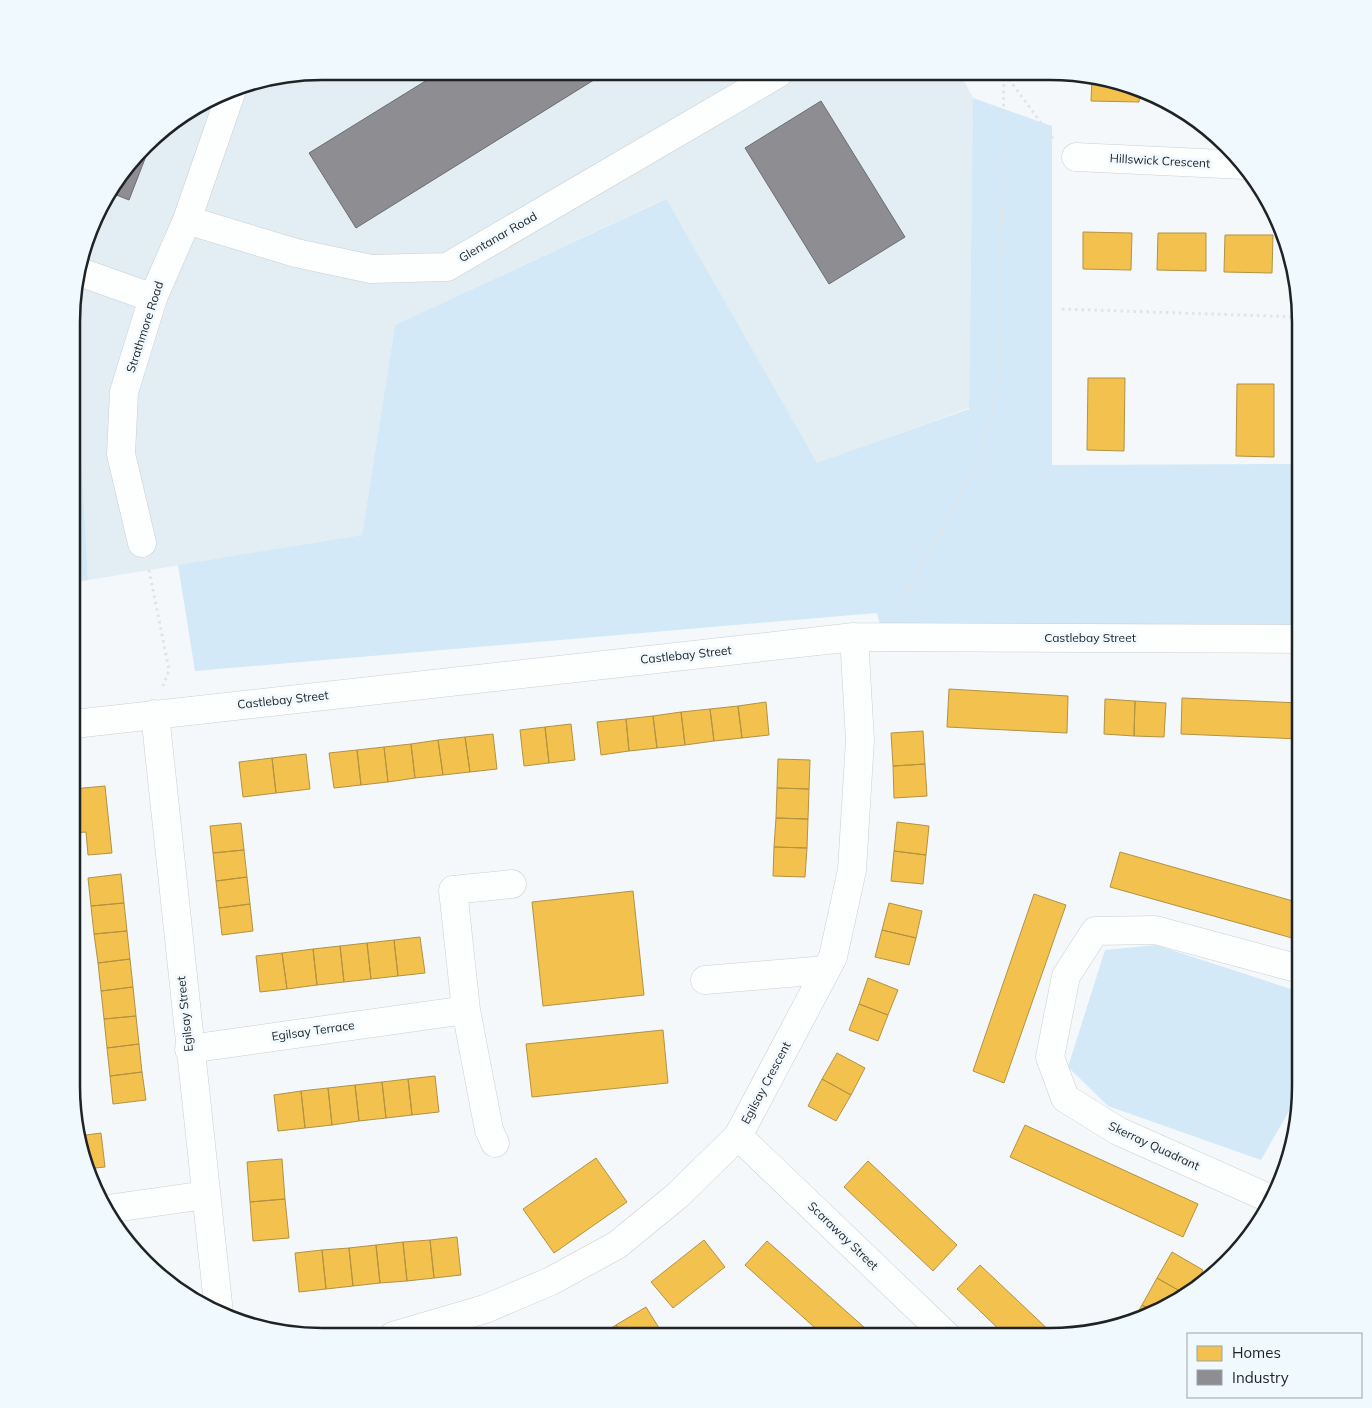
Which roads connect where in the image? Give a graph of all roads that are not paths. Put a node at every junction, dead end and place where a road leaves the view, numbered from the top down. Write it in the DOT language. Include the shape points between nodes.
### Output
graph roads {
  1 [pos="764,80"];
  2 [pos="229,98"];
  3 [pos="1076,157"];
  4 [pos="1233,164"];
  5 [pos="187,220"];
  6 [pos="85,275"];
  7 [pos="153,298"];
  8 [pos="142,543"];
  9 [pos="854,637"];
  10 [pos="1292,639"];
  11 [pos="155,714"];
  12 [pos="80,723"];
  13 [pos="512,884"];
  14 [pos="1292,967"];
  15 [pos="826,970"];
  16 [pos="705,980"];
  17 [pos="466,1010"];
  18 [pos="189,1049"];
  19 [pos="738,1136"];
  20 [pos="496,1143"];
  21 [pos="206,1195"];
  22 [pos="1265,1197"];
  23 [pos="113,1208"];
  24 [pos="218,1304"];
  25 [pos="420,1328"];
  26 [pos="939,1328"];
  1 -- 5 [label="street, Glentanar Road" via="447,267 371,269 296,253"];
  2 -- 5 [label="street, Strathmore Road"];
  3 -- 4 [label="street, Hillswick Crescent"];
  5 -- 7 [label="street, Strathmore Road"];
  6 -- 7 [label="street"];
  7 -- 8 [label="street, Strathmore Road" via="124,392 121,454"];
  9 -- 10 [label="street, Castlebay Street"];
  9 -- 11 [label="street, Castlebay Street"];
  9 -- 15 [label="street, Egilsay Crescent" via="860,740 852,870 833,957"];
  11 -- 12 [label="street, Castlebay Street"];
  11 -- 18 [label="street, Egilsay Street"];
  13 -- 17 [label="street" via="453,890"];
  14 -- 22 [label="street, Skerray Quadrant" via="1155,930 1095,931 1066,976 1050,1057 1065,1098 1118,1131"];
  15 -- 16 [label="street"];
  15 -- 19 [label="street, Egilsay Crescent"];
  17 -- 18 [label="street, Egilsay Terrace"];
  17 -- 20 [label="street" via="489,1130"];
  18 -- 21 [label="street, Egilsay Street"];
  19 -- 25 [label="street, Egilsay Crescent" via="678,1195 617,1245 551,1281 485,1309"];
  19 -- 26 [label="street, Scaraway Street"];
  21 -- 23 [label="street"];
  21 -- 24 [label="street, Egilsay Street"];
}
